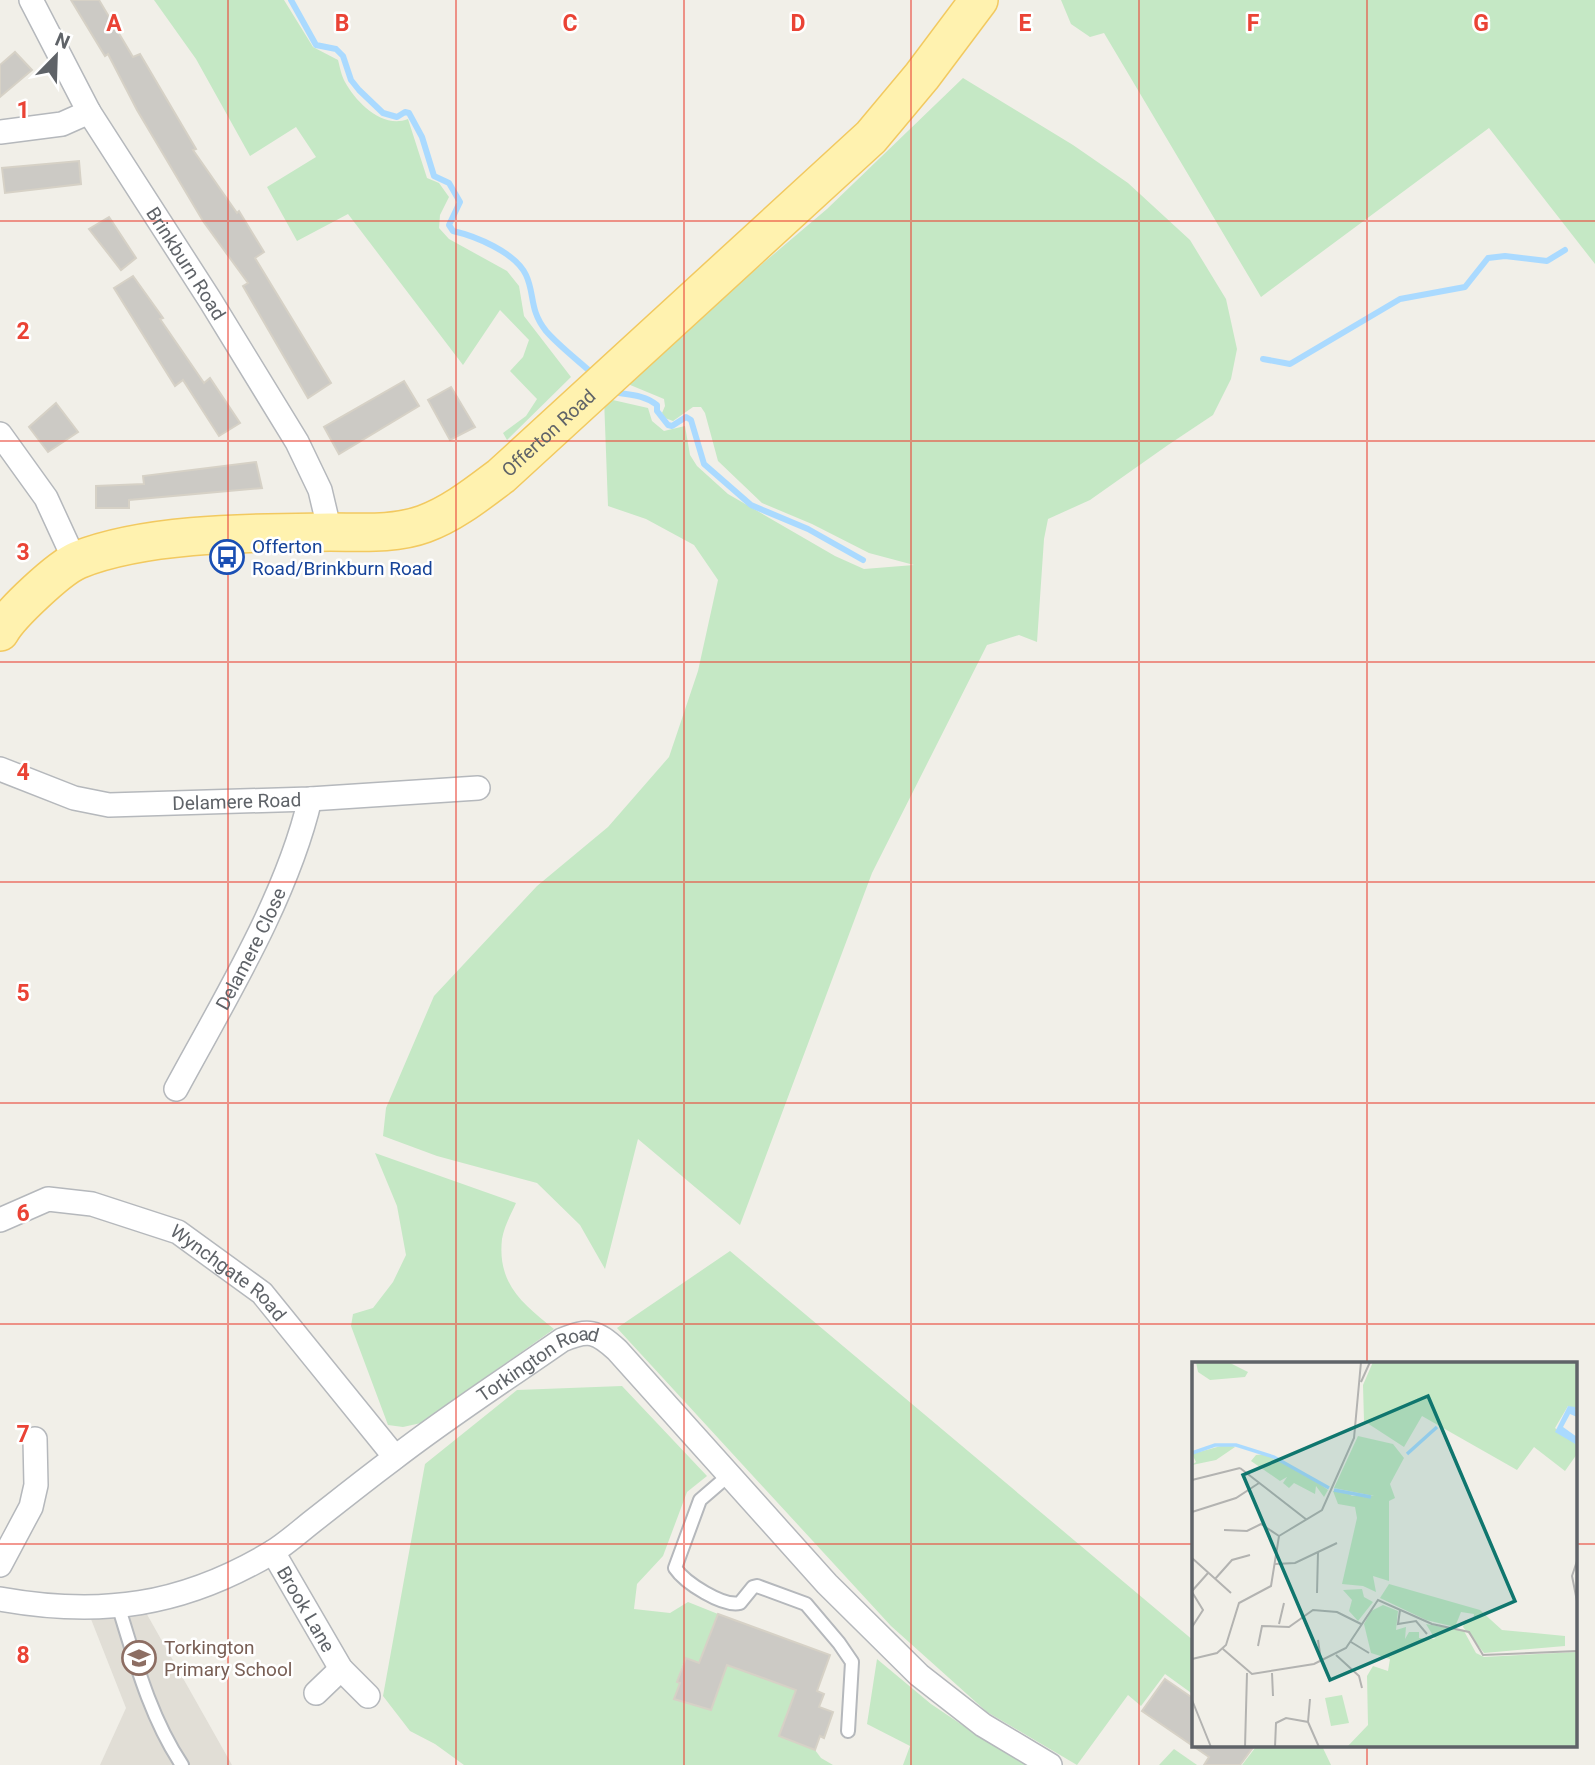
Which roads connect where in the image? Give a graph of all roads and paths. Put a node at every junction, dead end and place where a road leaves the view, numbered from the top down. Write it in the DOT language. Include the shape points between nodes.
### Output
graph roads {
  1 [pos="31,0"];
  2 [pos="978,1"];
  3 [pos="89,113"];
  4 [pos="0,132"];
  5 [pos="0,434"];
  6 [pos="330,532"];
  7 [pos="75,561"];
  8 [pos="0,632"];
  9 [pos="0,769"];
  10 [pos="478,788"];
  11 [pos="310,799"];
  12 [pos="176,1089"];
  13 [pos="0,1220"];
  14 [pos="35,1439"];
  15 [pos="395,1457"];
  16 [pos="729,1475"];
  17 [pos="272,1552"];
  18 [pos="0,1565"];
  19 [pos="0,1599"];
  20 [pos="118,1605"];
  21 [pos="341,1669"];
  22 [pos="316,1693"];
  23 [pos="368,1696"];
  24 [pos="848,1731"];
  25 [pos="182,1765"];
  26 [pos="1050,1765"];
  1 -- 3 [label="street, Brinkburn Road"];
  2 -- 6 [label="main road, Offerton Road" via="871,136 500,476 469,501 424,524 380,533"];
  3 -- 4 [label="street" via="62,124"];
  3 -- 6 [label="street, Brinkburn Road" via="297,442 320,490"];
  5 -- 7 [label="street" via="46,498"];
  6 -- 7 [label="main road, Offerton Road" via="182,537"];
  7 -- 8 [label="main road, Offerton Road" via="34,594"];
  9 -- 11 [label="street, Delamere Road" via="74,798 109,805"];
  10 -- 11 [label="street, Delamere Road"];
  11 -- 12 [label="street, Delamere Close" via="291,863"];
  13 -- 15 [label="street, Wynchgate Road" via="48,1199 92,1203 178,1232 262,1293"];
  14 -- 18 [label="street" via="32,1507"];
  15 -- 16 [label="street, Torkington Road" via="562,1340 594,1333 617,1350"];
  15 -- 17 [label="street, Torkington Road"];
  16 -- 24 [label="lane" via="700,1500 676,1562 677,1571 733,1605 757,1586 809,1606 852,1662"];
  16 -- 26 [label="street, Torkington Road" via="827,1584 919,1675 983,1725"];
  17 -- 20 [label="street, Torkington Road" via="201,1588"];
  17 -- 21 [label="street, Brook Lane"];
  19 -- 20 [label="street, Torkington Road" via="87,1609"];
  20 -- 25 [label="lane" via="142,1682"];
  21 -- 22 [label="street, Brook Lane"];
  21 -- 23 [label="street, Brook Lane"];
}
